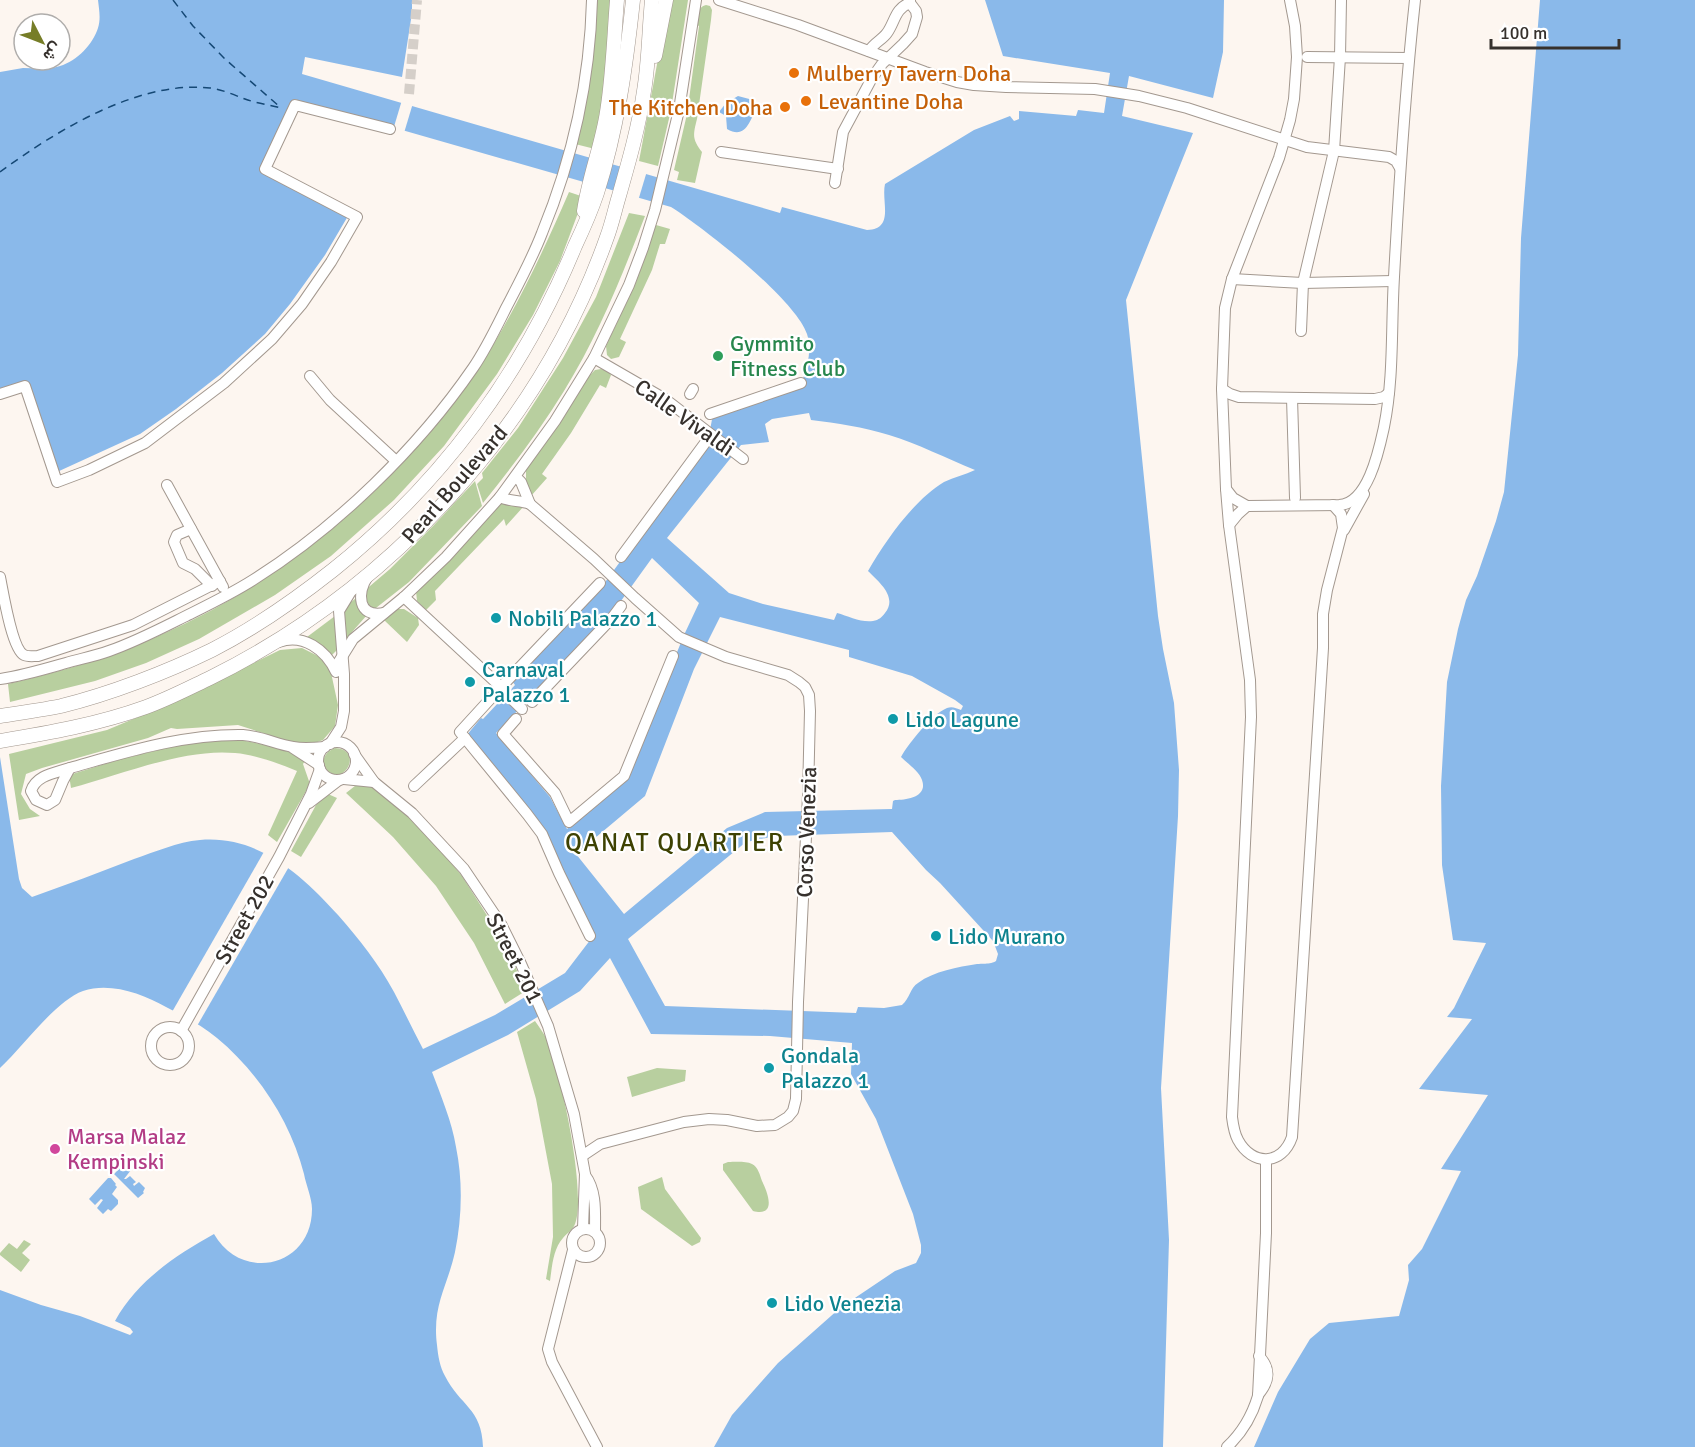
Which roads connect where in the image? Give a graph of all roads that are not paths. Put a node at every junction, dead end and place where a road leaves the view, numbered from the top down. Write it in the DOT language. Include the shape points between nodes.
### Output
graph roads {
  1 [pos="592,0"];
  2 [pos="617,0"];
  3 [pos="633,0"];
  4 [pos="652,0"];
  5 [pos="666,0"];
  6 [pos="696,0"];
  7 [pos="719,0"];
  8 [pos="1290,0"];
  9 [pos="1341,0"];
  10 [pos="1415,0"];
  11 [pos="910,1"];
  12 [pos="869,51"];
  13 [pos="1307,57"];
  14 [pos="1340,57"];
  15 [pos="887,58"];
  16 [pos="1409,58"];
  17 [pos="645,90"];
  18 [pos="390,129"];
  19 [pos="1259,132"];
  20 [pos="1285,140"];
  21 [pos="1302,145"];
  22 [pos="1334,151"];
  23 [pos="721,152"];
  24 [pos="603,154"];
  25 [pos="1278,158"];
  26 [pos="1400,168"];
  27 [pos="838,169"];
  28 [pos="836,183"];
  29 [pos="1232,279"];
  30 [pos="1393,281"];
  31 [pos="1303,283"];
  32 [pos="1301,331"];
  33 [pos="594,358"];
  34 [pos="310,376"];
  35 [pos="801,382"];
  36 [pos="1222,389"];
  37 [pos="1389,393"];
  38 [pos="0,394"];
  39 [pos="1292,398"];
  40 [pos="710,414"];
  41 [pos="705,443"];
  42 [pos="743,459"];
  43 [pos="396,461"];
  44 [pos="516,477"];
  45 [pos="1369,480"];
  46 [pos="167,485"];
  47 [pos="1226,489"];
  48 [pos="500,496"];
  49 [pos="1295,498"];
  50 [pos="530,504"];
  51 [pos="1333,505"];
  52 [pos="1247,506"];
  53 [pos="1229,525"];
  54 [pos="191,529"];
  55 [pos="1342,533"];
  56 [pos="621,557"];
  57 [pos="374,569"];
  58 [pos="0,577"];
  59 [pos="600,583"];
  60 [pos="216,584"];
  61 [pos="228,595"];
  62 [pos="404,597"];
  63 [pos="621,606"];
  64 [pos="385,612"];
  65 [pos="257,653"];
  66 [pos="342,656"];
  67 [pos="673,656"];
  68 [pos="335,668"];
  69 [pos="3,679"];
  70 [pos="500,687"];
  71 [pos="344,689"];
  72 [pos="532,702"];
  73 [pos="5,715"];
  74 [pos="341,727"];
  75 [pos="465,738"];
  76 [pos="6,740"];
  77 [pos="328,746"];
  78 [pos="291,747"];
  79 [pos="351,750"];
  80 [pos="320,767"];
  81 [pos="70,768"];
  82 [pos="342,779"];
  83 [pos="374,782"];
  84 [pos="414,786"];
  85 [pos="305,807"];
  86 [pos="590,936"];
  87 [pos="181,1031"];
  88 [pos="579,1140"];
  89 [pos="600,1144"];
  90 [pos="582,1156"];
  91 [pos="1266,1160"];
  92 [pos="585,1174"];
  93 [pos="583,1228"];
  94 [pos="596,1232"];
  95 [pos="573,1250"];
  96 [pos="585,1257"];
  97 [pos="567,1274"];
  98 [pos="597,1447"];
  99 [pos="1227,1447"];
  1 -- 43 [label="street" via="579,110 543,232 474,367"];
  2 -- 24 [label="main road"];
  3 -- 24 [label="main road, Pearl Boulevard" via="623,86"];
  4 -- 17 [label="main road, Pearl Boulevard"];
  5 -- 17 [label="main road"];
  6 -- 33 [label="street" via="679,110 655,210 629,285"];
  7 -- 12 [label="street"];
  8 -- 20 [label="street" via="1296,78"];
  9 -- 14 [label="street"];
  10 -- 16 [label="street"];
  11 -- 12 [label="street"];
  11 -- 15 [label="street" via="917,17 912,34"];
  12 -- 15 [label="street"];
  13 -- 14 [label="street"];
  14 -- 16 [label="street"];
  14 -- 22 [label="street"];
  15 -- 19 [label="street" via="974,85 1095,89 1139,96"];
  15 -- 27 [label="street" via="843,132"];
  16 -- 26 [label="street"];
  17 -- 57 [label="main road, Pearl Boulevard" via="608,236 563,336 495,442 447,499"];
  18 -- 38 [label="street" via="295,105 265,169 357,217 302,304 272,339 224,383 145,443 57,482 25,386"];
  19 -- 20 [label="street"];
  19 -- 25 [label="street" via="1271,143"];
  20 -- 21 [label="street"];
  20 -- 25 [label="street"];
  21 -- 22 [label="street"];
  21 -- 25 [label="street"];
  22 -- 26 [label="street" via="1393,158"];
  22 -- 31 [label="street"];
  23 -- 27 [label="street"];
  24 -- 73 [label="main road, Pearl Boulevard" via="580,234 543,316 490,405 429,480 358,550 306,592 213,649 110,691"];
  25 -- 29 [label="street"];
  26 -- 30 [label="street"];
  27 -- 28 [label="street"];
  29 -- 31 [label="street"];
  29 -- 36 [label="street" via="1225,308"];
  30 -- 31 [label="street"];
  30 -- 37 [label="street"];
  31 -- 32 [label="street"];
  33 -- 42 [label="street, Calle Vivaldi" via="665,399"];
  33 -- 44 [label="street"];
  34 -- 43 [label="street" via="330,400"];
  35 -- 40 [label="street"];
  36 -- 39 [label="street" via="1239,397"];
  36 -- 47 [label="street"];
  37 -- 39 [label="street" via="1375,399"];
  37 -- 45 [label="street"];
  39 -- 49 [label="street"];
  41 -- 56 [label="street"];
  43 -- 61 [label="street" via="307,542"];
  44 -- 48 [label="street"];
  44 -- 50 [label="street, Corso Venezia"];
  45 -- 51 [label="street" via="1353,501"];
  45 -- 55 [label="street"];
  46 -- 54 [label="street"];
  47 -- 52 [label="street"];
  47 -- 53 [label="street"];
  48 -- 50 [label="street, Corso Venezia"];
  48 -- 62 [label="street"];
  50 -- 89 [label="street, Corso Venezia" via="674,634 726,657 795,678 809,695 793,1111 775,1125 709,1119"];
  51 -- 52 [label="street"];
  51 -- 55 [label="street" via="1342,519"];
  52 -- 53 [label="street"];
  53 -- 91 [label="street" via="1250,680 1251,717 1232,1117 1241,1144 1254,1157"];
  54 -- 60 [label="street"];
  54 -- 60 [label="street" via="177,535 177,552 183,563"];
  55 -- 91 [label="street" via="1323,614 1292,1137 1285,1150"];
  57 -- 64 [label="street" via="363,585 363,604 366,612"];
  57 -- 65 [label="main road, Pearl Boulevard" via="320,612"];
  57 -- 66 [label="street, Street 201" via="339,610"];
  58 -- 60 [label="street" via="14,642 26,657 133,625"];
  59 -- 70 [label="street"];
  60 -- 61 [label="street"];
  61 -- 69 [label="street" via="109,651"];
  62 -- 64 [label="street"];
  62 -- 70 [label="street"];
  63 -- 72 [label="street"];
  64 -- 66 [label="street" via="353,639"];
  65 -- 68 [label="street, Street 201" via="294,639 312,644"];
  65 -- 76 [label="main road, Pearl Boulevard" via="147,707 68,729"];
  66 -- 68 [label="street"];
  66 -- 71 [label="street, Street 201"];
  67 -- 70 [label="street" via="624,776 569,822 555,794 502,734 519,714"];
  68 -- 71 [label="street, Street 201"];
  70 -- 75 [label="street" via="460,732"];
  71 -- 74 [label="street, Street 201"];
  74 -- 77 [label="street, Street 201"];
  74 -- 79 [label="street, Street 201"];
  75 -- 84 [label="street"];
  75 -- 86 [label="street" via="542,834"];
  77 -- 78 [label="street"];
  77 -- 79 [label="street" via="340,743"];
  77 -- 80 [label="street" via="319,757"];
  78 -- 80 [label="street"];
  78 -- 81 [label="street" via="244,735 191,738"];
  79 -- 82 [label="street" via="355,766"];
  79 -- 83 [label="street, Street 201"];
  80 -- 82 [label="street" via="328,777"];
  80 -- 85 [label="street, Street 202"];
  82 -- 83 [label="street"];
  82 -- 85 [label="street, Street 202"];
  83 -- 88 [label="street, Street 201" via="412,813 464,869 501,924 548,1026"];
  85 -- 87 [label="street, Street 202"];
  88 -- 89 [label="street, Corso Venezia"];
  88 -- 90 [label="street, Street 201"];
  89 -- 90 [label="street, Corso Venezia"];
  90 -- 92 [label="street, Street 201"];
  91 -- 99 [label="street" via="1259,1356 1268,1378 1246,1425"];
  92 -- 93 [label="street, Street 201"];
  92 -- 94 [label="street, Street 201" via="593,1196"];
  93 -- 94 [label="street"];
  93 -- 95 [label="street" via="573,1236"];
  94 -- 96 [label="street" via="599,1247 595,1254"];
  95 -- 96 [label="street"];
  95 -- 97 [label="street"];
  96 -- 97 [label="street"];
  97 -- 98 [label="street" via="548,1343 549,1355"];
}
